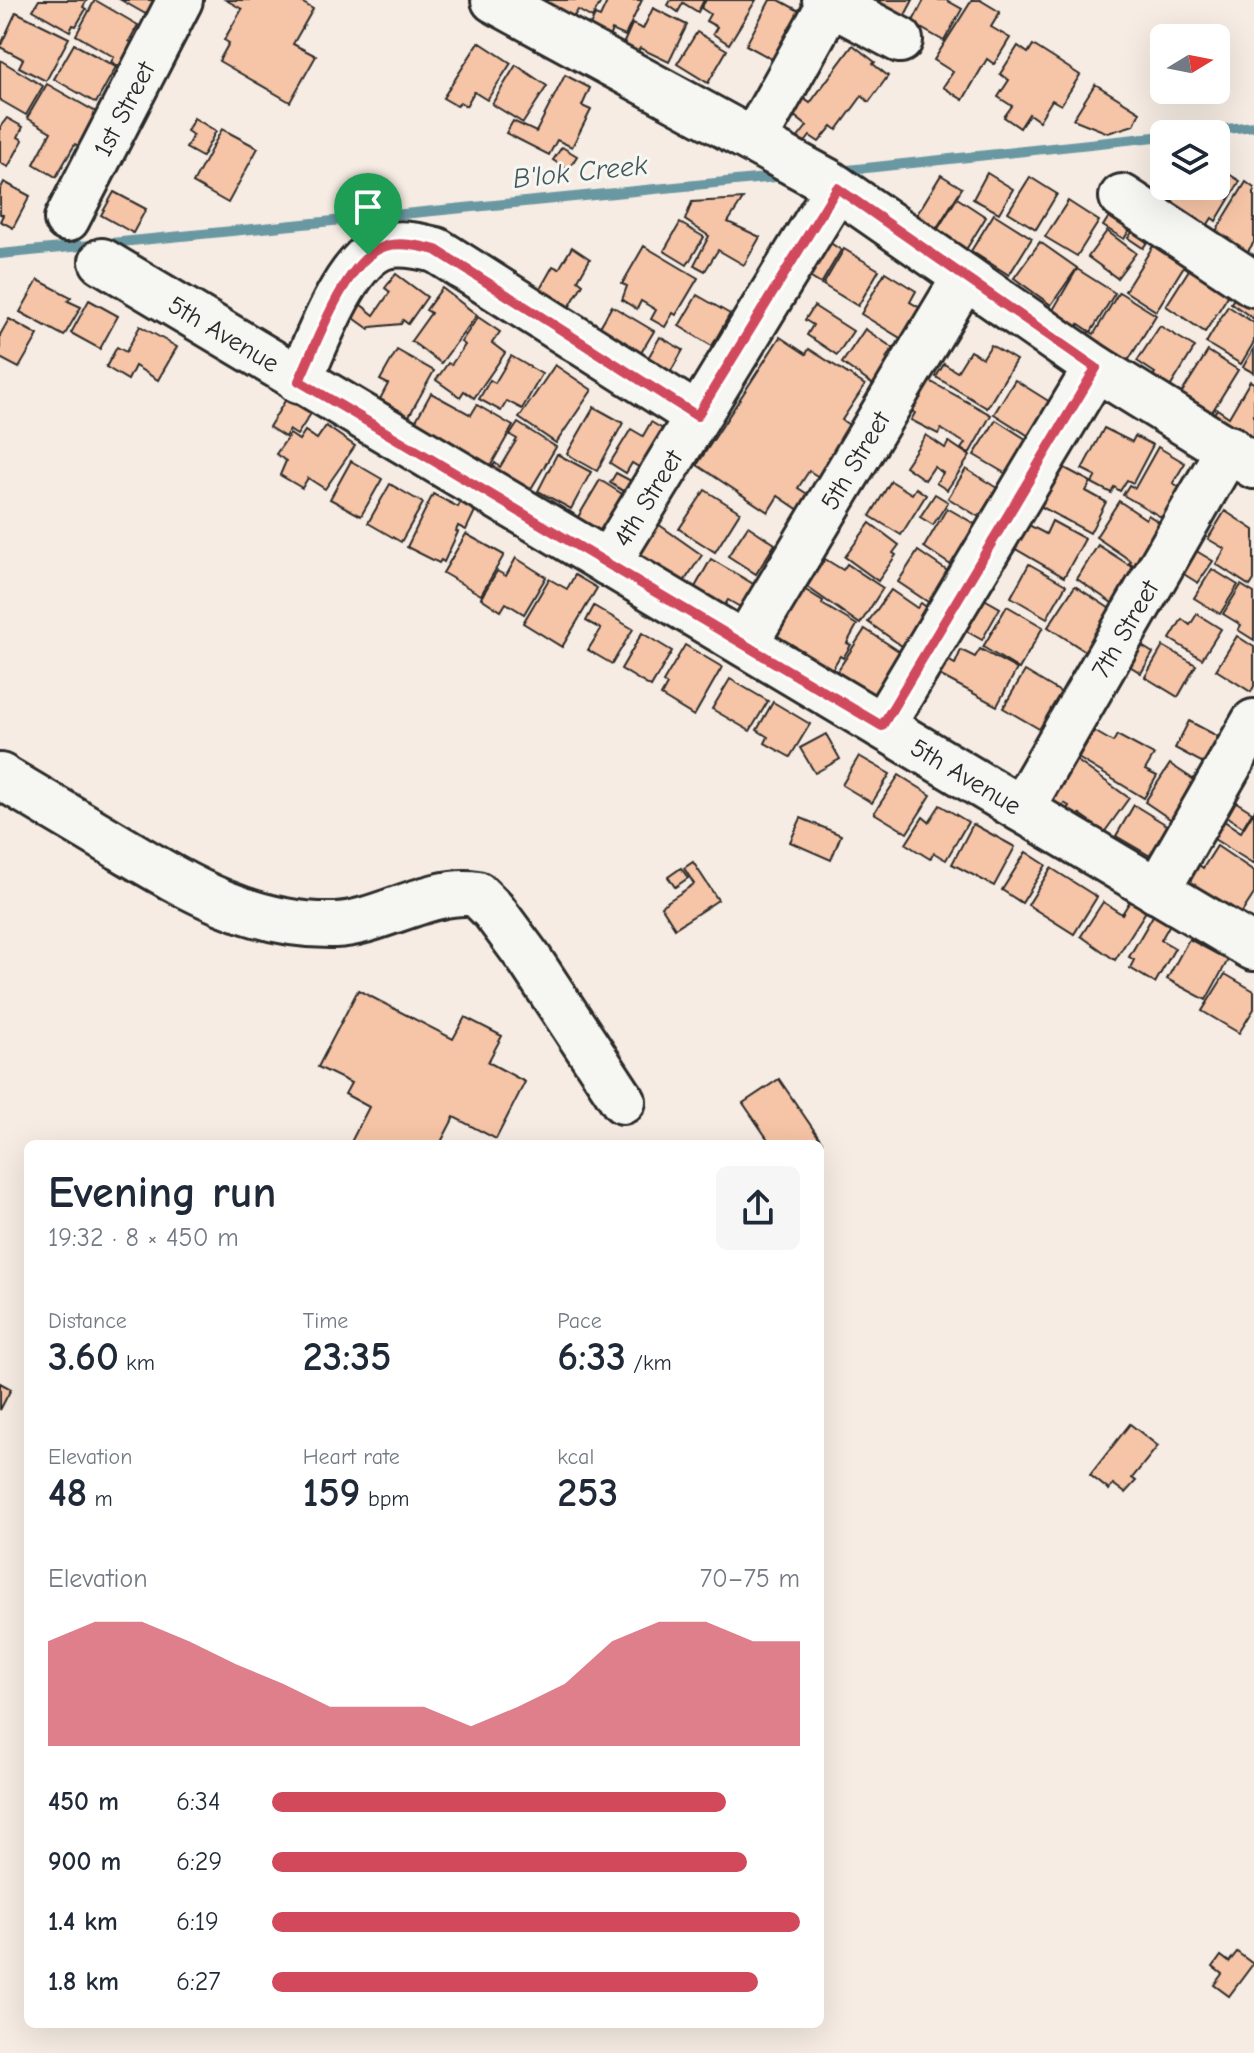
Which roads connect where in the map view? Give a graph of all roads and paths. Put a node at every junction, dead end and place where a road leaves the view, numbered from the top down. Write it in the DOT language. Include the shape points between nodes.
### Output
graph roads {
  1 [pos="180,0"];
  2 [pos="494,0"];
  3 [pos="829,1"];
  4 [pos="900,40"];
  5 [pos="763,146"];
  6 [pos="832,185"];
  7 [pos="1122,197"];
  8 [pos="67,219"];
  9 [pos="102,261"];
  10 [pos="965,277"];
  11 [pos="1254,284"];
  12 [pos="1096,368"];
  13 [pos="299,381"];
  14 [pos="697,416"];
  15 [pos="1242,457"];
  16 [pos="608,563"];
  17 [pos="745,644"];
  18 [pos="1254,722"];
  19 [pos="882,726"];
  20 [pos="0,776"];
  21 [pos="1021,809"];
  22 [pos="1157,891"];
  23 [pos="1254,948"];
  24 [pos="623,1101"];
  1 -- 8 [label="street, 1st Street"];
  2 -- 5 [label="street"];
  3 -- 4 [label="street"];
  3 -- 5 [label="street"];
  5 -- 6 [label="street"];
  6 -- 10 [label="street"];
  6 -- 14 [label="street, 4th Street"];
  7 -- 11 [label="street"];
  9 -- 13 [label="street, 5th Avenue"];
  10 -- 12 [label="street"];
  10 -- 17 [label="street, 5th Street"];
  12 -- 15 [label="street"];
  12 -- 19 [label="street"];
  13 -- 14 [label="street" via="350,274 386,246 414,245 436,250"];
  13 -- 16 [label="street, 5th Avenue"];
  14 -- 16 [label="street, 4th Street"];
  15 -- 21 [label="street, 7th Street"];
  16 -- 17 [label="street, 5th Avenue"];
  17 -- 19 [label="street, 5th Avenue"];
  18 -- 22 [label="street"];
  19 -- 21 [label="street, 5th Avenue"];
  20 -- 24 [label="street" via="216,902 268,918 305,926 346,924 456,894 477,894 530,960"];
  21 -- 22 [label="street, 5th Avenue"];
  22 -- 23 [label="street, 5th Avenue"];
}
